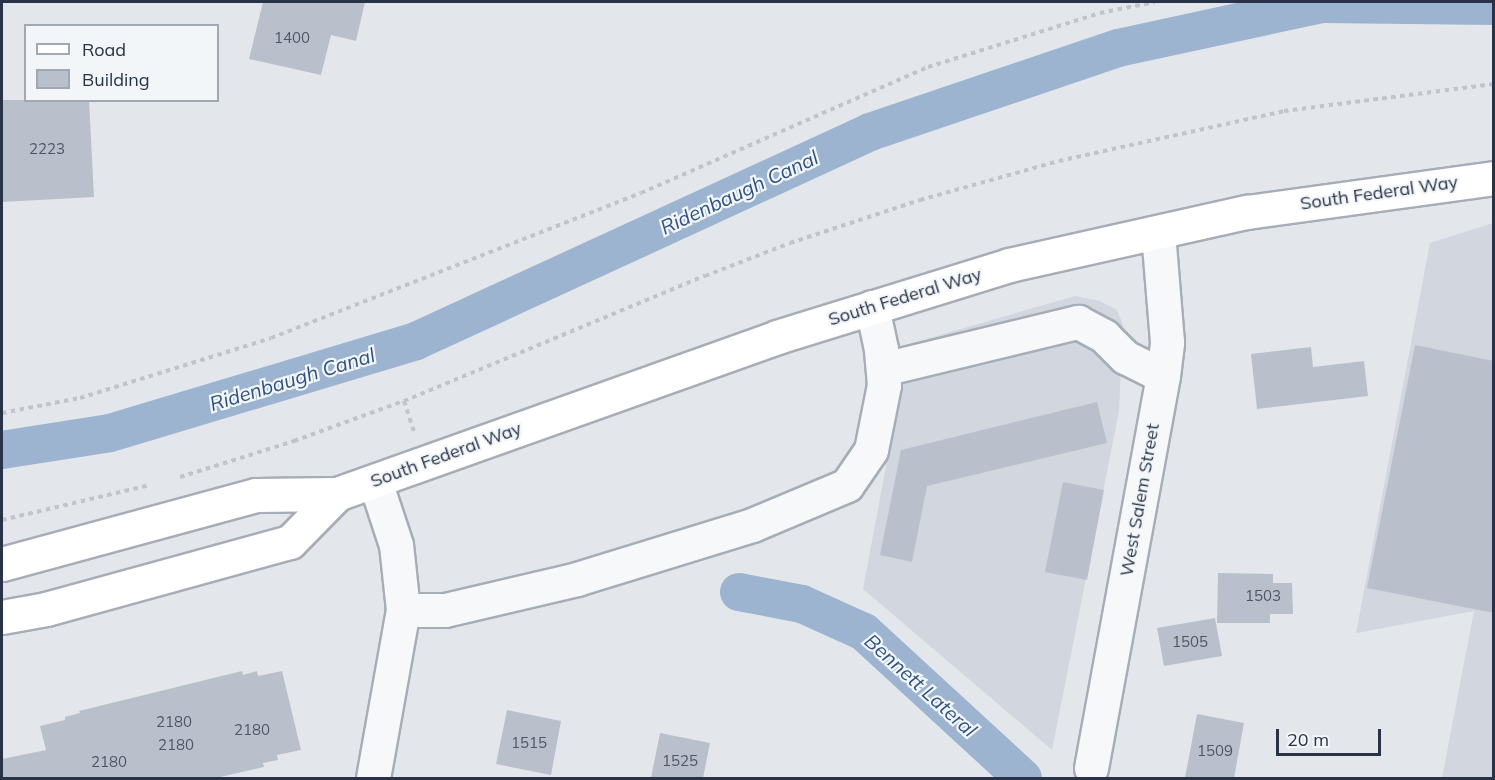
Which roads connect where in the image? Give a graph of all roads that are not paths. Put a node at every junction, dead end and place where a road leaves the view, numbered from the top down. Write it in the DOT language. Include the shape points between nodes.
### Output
graph roads {
  1 [pos="1494,178"];
  2 [pos="1158,232"];
  3 [pos="872,307"];
  4 [pos="883,369"];
  5 [pos="1163,376"];
  6 [pos="375,481"];
  7 [pos="337,494"];
  8 [pos="2,564"];
  9 [pos="403,610"];
  10 [pos="2,618"];
  11 [pos="1091,768"];
  12 [pos="373,778"];
  1 -- 2 [label="main road, South Federal Way" via="1247,212"];
  2 -- 3 [label="main road, South Federal Way" via="1009,265"];
  2 -- 5 [label="street, West Salem Street" via="1167,342"];
  3 -- 4 [label="street"];
  3 -- 6 [label="main road, South Federal Way" via="777,337"];
  4 -- 5 [label="street" via="1078,322 1104,336 1125,357"];
  4 -- 9 [label="street" via="884,385 870,450 847,485 752,525 576,579 445,610"];
  5 -- 11 [label="street, West Salem Street"];
  6 -- 7 [label="main road, South Federal Way"];
  6 -- 9 [label="street" via="396,545"];
  7 -- 8 [label="main road, South Federal Way" via="256,495"];
  7 -- 10 [label="main road, South Federal Way" via="290,542"];
  9 -- 12 [label="street"];
}
